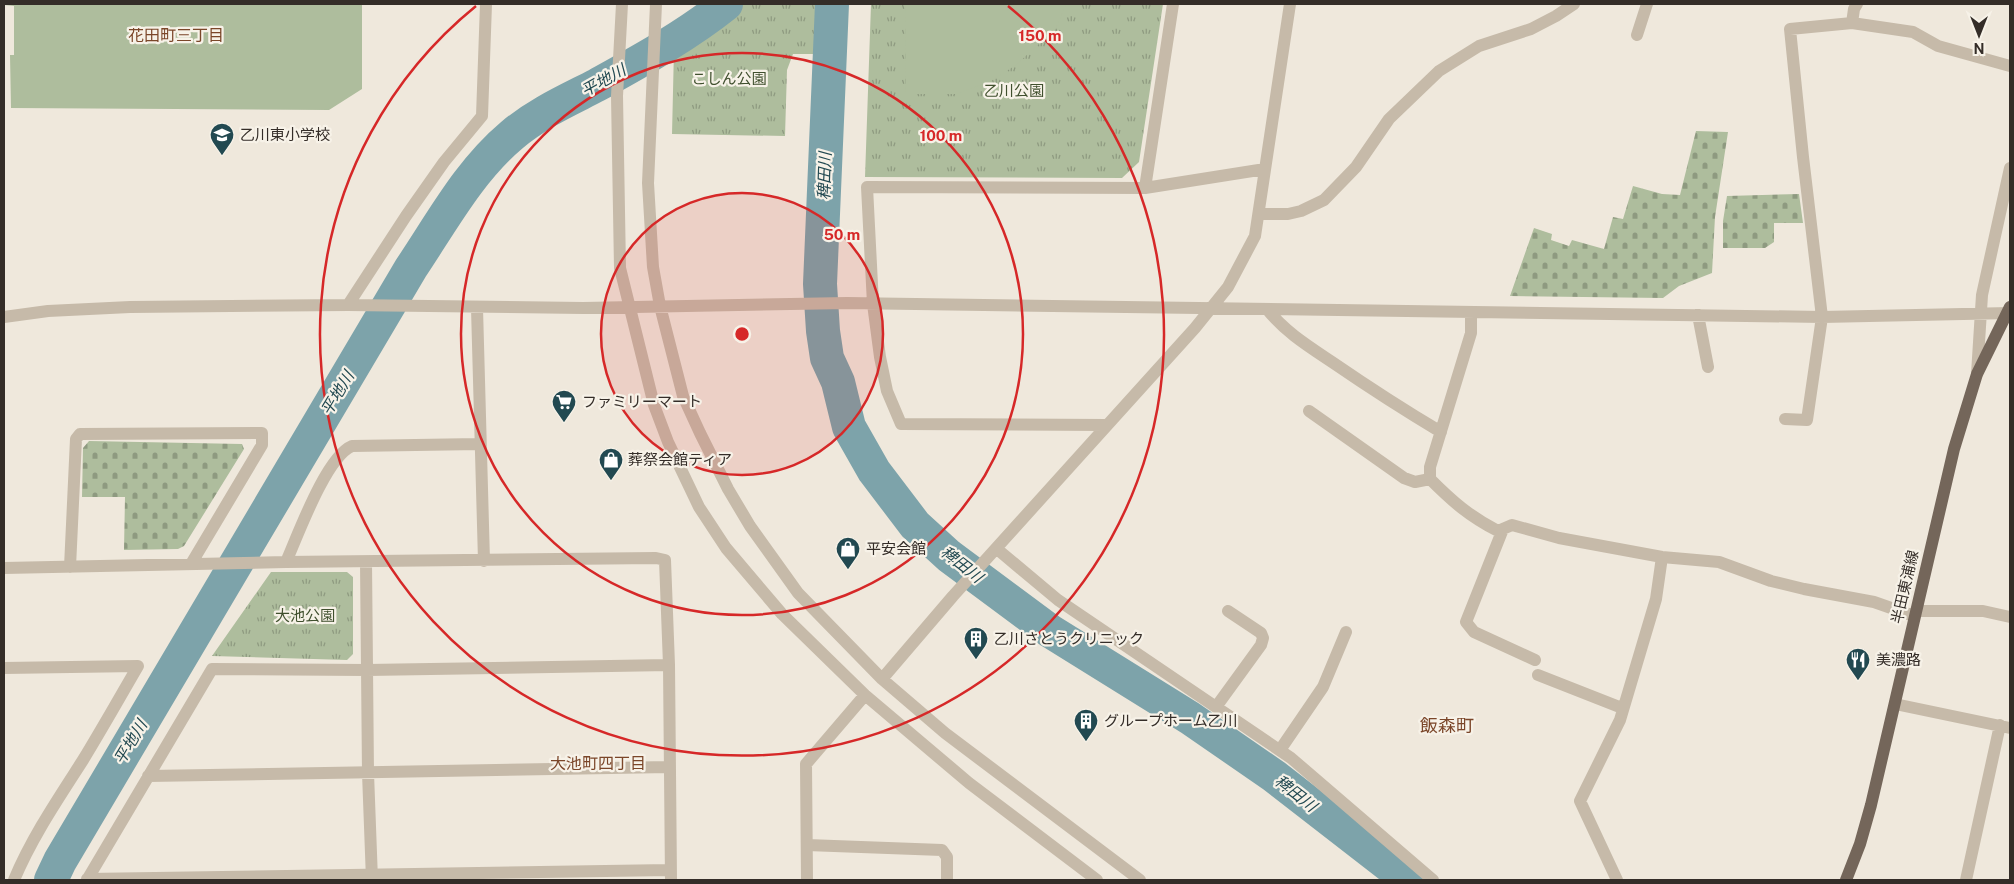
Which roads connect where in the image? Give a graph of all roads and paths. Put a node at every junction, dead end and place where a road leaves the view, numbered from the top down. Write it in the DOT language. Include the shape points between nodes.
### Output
graph roads {
  1 [pos="486,4"];
  2 [pos="622,4"];
  3 [pos="656,4"];
  4 [pos="1173,4"];
  5 [pos="1290,4"];
  6 [pos="1574,4"];
  7 [pos="1647,4"];
  8 [pos="1856,4"];
  9 [pos="1852,23"];
  10 [pos="1637,35"];
  11 [pos="2010,66"];
  12 [pos="2010,168"];
  13 [pos="1265,169"];
  14 [pos="1146,188"];
  15 [pos="1259,214"];
  16 [pos="873,304"];
  17 [pos="348,305"];
  18 [pos="660,306"];
  19 [pos="477,308"];
  20 [pos="628,308"];
  21 [pos="1210,308"];
  22 [pos="1267,309"];
  23 [pos="2010,311"];
  24 [pos="1471,312"];
  25 [pos="1698,315"];
  26 [pos="1979,315"];
  27 [pos="4,317"];
  28 [pos="1822,317"];
  29 [pos="1708,367"];
  30 [pos="1978,374"];
  31 [pos="1309,411"];
  32 [pos="1785,419"];
  33 [pos="1106,425"];
  34 [pos="1440,432"];
  35 [pos="480,444"];
  36 [pos="1430,478"];
  37 [pos="1503,529"];
  38 [pos="994,552"];
  39 [pos="1662,556"];
  40 [pos="484,561"];
  41 [pos="286,562"];
  42 [pos="366,562"];
  43 [pos="191,564"];
  44 [pos="70,566"];
  45 [pos="4,568"];
  46 [pos="1228,610"];
  47 [pos="1915,614"];
  48 [pos="2010,617"];
  49 [pos="1346,632"];
  50 [pos="1535,660"];
  51 [pos="669,665"];
  52 [pos="4,668"];
  53 [pos="367,670"];
  54 [pos="1538,675"];
  55 [pos="882,680"];
  56 [pos="865,695"];
  57 [pos="1895,704"];
  58 [pos="1216,707"];
  59 [pos="1622,708"];
  60 [pos="2005,727"];
  61 [pos="1280,750"];
  62 [pos="669,766"];
  63 [pos="368,773"];
  64 [pos="148,776"];
  65 [pos="807,845"];
  66 [pos="670,875"];
  67 [pos="372,877"];
  68 [pos="14,880"];
  69 [pos="87,880"];
  70 [pos="807,880"];
  71 [pos="947,880"];
  72 [pos="1097,880"];
  73 [pos="1140,880"];
  74 [pos="1432,880"];
  75 [pos="1618,880"];
  76 [pos="1846,880"];
  77 [pos="1966,880"];
  1 -- 17 [label="street" via="482,116 444,162"];
  2 -- 20 [label="street" via="617,96 620,268"];
  3 -- 18 [label="street" via="648,183 653,267"];
  4 -- 14 [label="street"];
  5 -- 13 [label="street"];
  6 -- 15 [label="street" via="1531,29 1478,46 1439,71 1389,119 1356,167 1324,200 1301,212"];
  7 -- 10 [label="street"];
  8 -- 9 [label="street"];
  9 -- 11 [label="street" via="1913,32 1938,46"];
  9 -- 28 [label="street" via="1790,29"];
  12 -- 26 [label="street"];
  13 -- 14 [label="street"];
  13 -- 15 [label="street"];
  14 -- 16 [label="street" via="867,187"];
  15 -- 21 [label="street" via="1255,236 1228,287"];
  16 -- 18 [label="street"];
  16 -- 21 [label="street"];
  16 -- 33 [label="street" via="887,391 901,424"];
  17 -- 19 [label="street"];
  17 -- 27 [label="street" via="130,307 48,311"];
  18 -- 20 [label="street"];
  18 -- 55 [label="street" via="683,396 728,489 798,593"];
  19 -- 20 [label="street"];
  19 -- 35 [label="street"];
  20 -- 56 [label="street" via="654,405 699,507 726,548 782,614"];
  21 -- 22 [label="street"];
  21 -- 33 [label="street"];
  22 -- 24 [label="street"];
  22 -- 34 [label="street" via="1279,324 1318,353"];
  23 -- 26 [label="street"];
  23 -- 30 [label="main road, 半田東浦線"];
  24 -- 25 [label="street"];
  24 -- 34 [label="street" via="1471,334"];
  25 -- 28 [label="street"];
  25 -- 29 [label="street"];
  26 -- 28 [label="street"];
  26 -- 30 [label="street"];
  28 -- 32 [label="street" via="1807,420"];
  30 -- 47 [label="main road, 半田東浦線" via="1954,449"];
  31 -- 36 [label="street" via="1404,478 1415,482"];
  33 -- 38 [label="street"];
  34 -- 36 [label="street"];
  35 -- 40 [label="street"];
  35 -- 41 [label="street" via="352,446 343,450 315,494"];
  36 -- 37 [label="street" via="1453,502 1498,531"];
  37 -- 39 [label="street" via="1512,525 1559,538"];
  37 -- 50 [label="street" via="1466,622 1474,632"];
  38 -- 55 [label="street"];
  38 -- 58 [label="street" via="1058,600"];
  39 -- 47 [label="street" via="1719,562 1771,581 1874,602"];
  39 -- 59 [label="street" via="1656,599"];
  40 -- 42 [label="street"];
  40 -- 51 [label="street" via="665,560"];
  41 -- 42 [label="street"];
  41 -- 43 [label="street"];
  42 -- 53 [label="street"];
  43 -- 44 [label="street"];
  43 -- 44 [label="street" via="262,446 262,433 80,434 76,439"];
  44 -- 45 [label="street"];
  46 -- 58 [label="street" via="1261,633 1263,638"];
  47 -- 48 [label="street" via="1983,611"];
  47 -- 57 [label="main road, 半田東浦線"];
  49 -- 61 [label="street" via="1323,687"];
  51 -- 53 [label="street"];
  51 -- 62 [label="street"];
  52 -- 68 [label="street" via="138,666 26,851"];
  53 -- 63 [label="street"];
  53 -- 64 [label="street" via="212,669"];
  54 -- 59 [label="street"];
  55 -- 73 [label="street" via="945,733"];
  56 -- 65 [label="street" via="806,764"];
  56 -- 72 [label="street" via="969,783"];
  57 -- 60 [label="street"];
  57 -- 76 [label="main road, 半田東浦線" via="1869,813"];
  58 -- 61 [label="street"];
  59 -- 75 [label="street" via="1620,720 1580,801"];
  60 -- 77 [label="street"];
  61 -- 74 [label="street"];
  62 -- 63 [label="street"];
  62 -- 66 [label="street"];
  63 -- 64 [label="street"];
  63 -- 67 [label="street"];
  64 -- 69 [label="street"];
  65 -- 70 [label="street"];
  65 -- 71 [label="street" via="942,850 947,857"];
  66 -- 67 [label="street"];
  67 -- 69 [label="street"];
}
